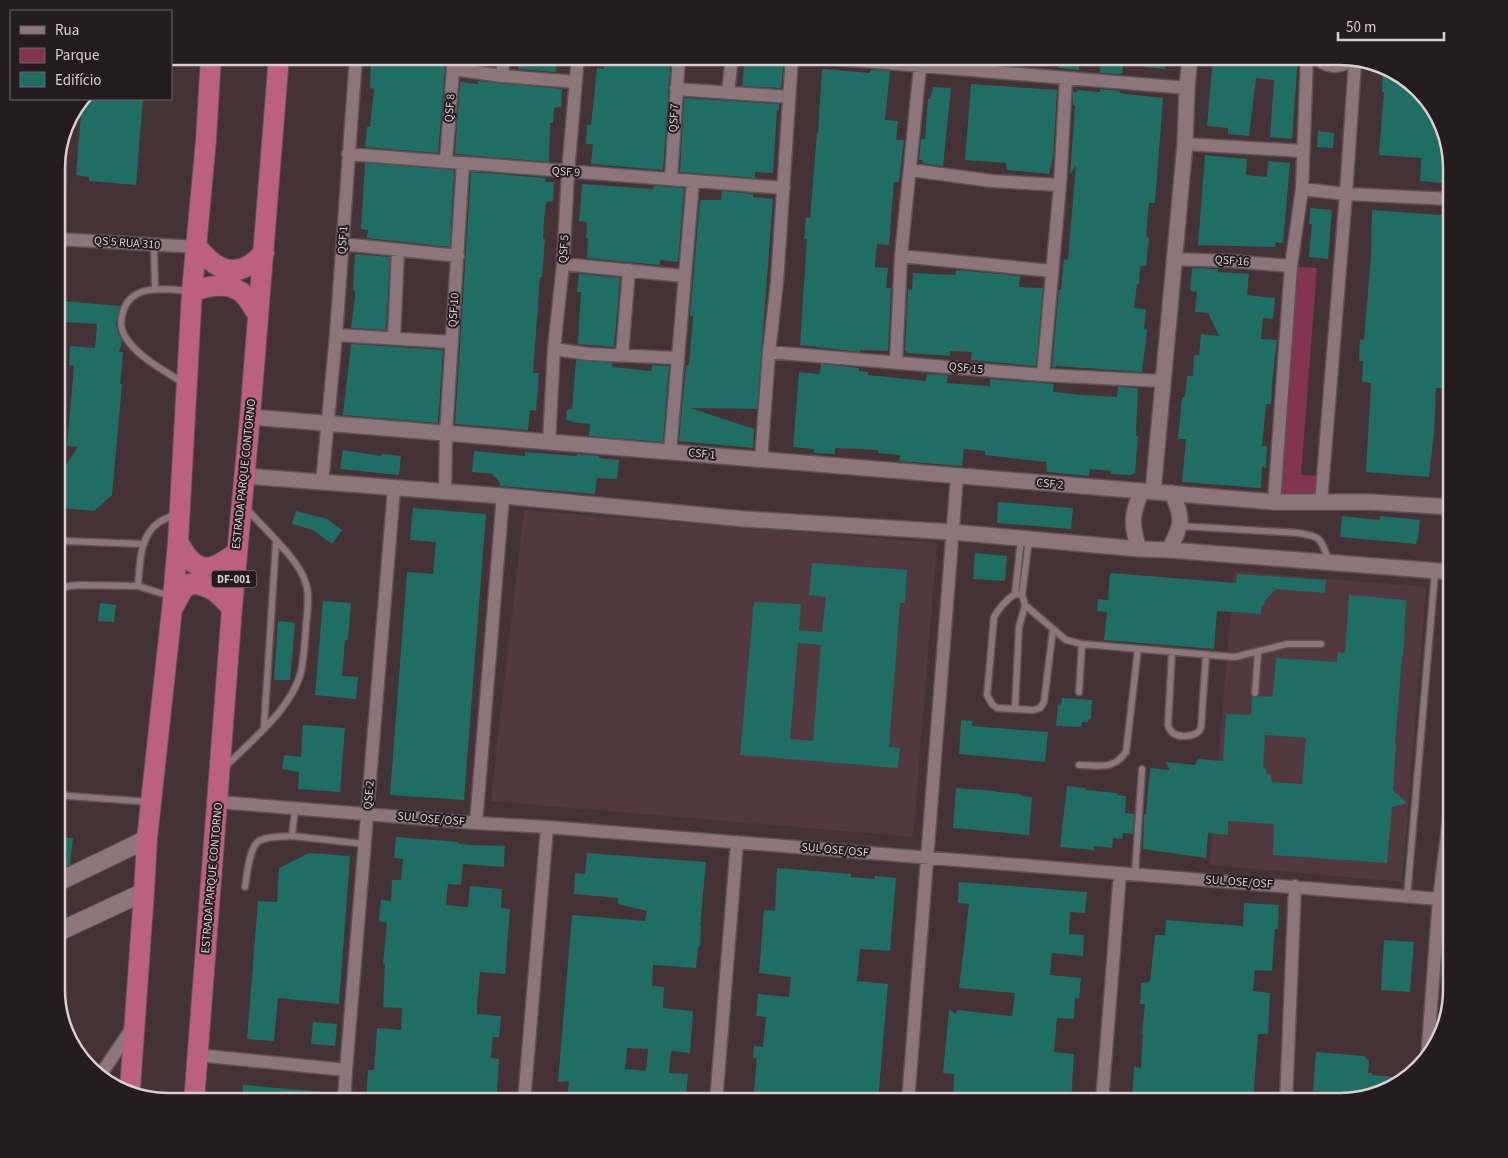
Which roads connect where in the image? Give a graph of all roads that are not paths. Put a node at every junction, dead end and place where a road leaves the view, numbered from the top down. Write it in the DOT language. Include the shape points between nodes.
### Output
graph roads {
  1 [pos="211,65"];
  2 [pos="278,65"];
  3 [pos="355,65"];
  4 [pos="453,65"];
  5 [pos="503,65"];
  6 [pos="577,65"];
  7 [pos="678,65"];
  8 [pos="731,65"];
  9 [pos="791,65"];
  10 [pos="899,65"];
  11 [pos="1189,65"];
  12 [pos="1307,65"];
  13 [pos="1326,65"];
  14 [pos="1343,65"];
  15 [pos="1355,66"];
  16 [pos="920,67"];
  17 [pos="453,70"];
  18 [pos="502,76"];
  19 [pos="1066,78"];
  20 [pos="576,82"];
  21 [pos="1186,88"];
  22 [pos="676,89"];
  23 [pos="728,92"];
  24 [pos="789,97"];
  25 [pos="1185,144"];
  26 [pos="1302,151"];
  27 [pos="348,154"];
  28 [pos="446,160"];
  29 [pos="464,163"];
  30 [pos="911,170"];
  31 [pos="568,172"];
  32 [pos="671,179"];
  33 [pos="693,181"];
  34 [pos="1060,185"];
  35 [pos="784,188"];
  36 [pos="1302,189"];
  37 [pos="1346,194"];
  38 [pos="1443,199"];
  39 [pos="65,239"];
  40 [pos="343,244"];
  41 [pos="154,246"];
  42 [pos="197,247"];
  43 [pos="398,250"];
  44 [pos="264,253"];
  45 [pos="458,256"];
  46 [pos="901,256"];
  47 [pos="1173,259"];
  48 [pos="563,264"];
  49 [pos="1290,266"];
  50 [pos="629,270"];
  51 [pos="1052,271"];
  52 [pos="684,276"];
  53 [pos="155,288"];
  54 [pos="192,291"];
  55 [pos="258,315"];
  56 [pos="336,335"];
  57 [pos="394,338"];
  58 [pos="452,342"];
  59 [pos="554,349"];
  60 [pos="769,352"];
  61 [pos="622,355"];
  62 [pos="678,358"];
  63 [pos="896,362"];
  64 [pos="1043,375"];
  65 [pos="1163,381"];
  66 [pos="186,385"];
  67 [pos="250,417"];
  68 [pos="329,424"];
  69 [pos="446,433"];
  70 [pos="549,442"];
  71 [pos="670,452"];
  72 [pos="761,460"];
  73 [pos="245,476"];
  74 [pos="957,476"];
  75 [pos="322,484"];
  76 [pos="394,489"];
  77 [pos="1148,491"];
  78 [pos="444,492"];
  79 [pos="1172,493"];
  80 [pos="503,496"];
  81 [pos="1274,502"];
  82 [pos="1321,502"];
  83 [pos="242,504"];
  84 [pos="1443,506"];
  85 [pos="180,512"];
  86 [pos="1179,526"];
  87 [pos="952,532"];
  88 [pos="1025,538"];
  89 [pos="65,541"];
  90 [pos="178,542"];
  91 [pos="276,542"];
  92 [pos="144,544"];
  93 [pos="1139,549"];
  94 [pos="1169,550"];
  95 [pos="236,553"];
  96 [pos="1330,562"];
  97 [pos="1435,571"];
  98 [pos="1443,571"];
  99 [pos="138,586"];
  100 [pos="65,587"];
  101 [pos="1018,595"];
  102 [pos="173,603"];
  103 [pos="1025,605"];
  104 [pos="232,608"];
  105 [pos="1053,629"];
  106 [pos="1082,644"];
  107 [pos="1321,644"];
  108 [pos="1138,649"];
  109 [pos="1172,652"];
  110 [pos="1258,653"];
  111 [pos="1206,655"];
  112 [pos="1079,692"];
  113 [pos="1255,694"];
  114 [pos="1015,709"];
  115 [pos="264,727"];
  116 [pos="1079,765"];
  117 [pos="1142,768"];
  118 [pos="221,771"];
  119 [pos="65,796"];
  120 [pos="151,802"];
  121 [pos="218,802"];
  122 [pos="296,809"];
  123 [pos="368,813"];
  124 [pos="476,823"];
  125 [pos="547,826"];
  126 [pos="292,836"];
  127 [pos="147,840"];
  128 [pos="737,842"];
  129 [pos="365,844"];
  130 [pos="928,858"];
  131 [pos="1443,867"];
  132 [pos="1120,873"];
  133 [pos="1135,874"];
  134 [pos="65,879"];
  135 [pos="1295,886"];
  136 [pos="245,887"];
  137 [pos="144,892"];
  138 [pos="1407,897"];
  139 [pos="1439,899"];
  140 [pos="1443,899"];
  141 [pos="65,930"];
  142 [pos="135,1024"];
  143 [pos="1428,1043"];
  144 [pos="197,1055"];
  145 [pos="103,1070"];
  146 [pos="346,1070"];
  147 [pos="130,1086"];
  148 [pos="195,1093"];
  149 [pos="345,1093"];
  150 [pos="525,1093"];
  151 [pos="717,1093"];
  152 [pos="909,1093"];
  153 [pos="1103,1093"];
  154 [pos="1286,1093"];
  1 -- 42 [label="highway"];
  2 -- 44 [label="highway, ESTRADA PARQUE CONTORNO / DF-001"];
  3 -- 27 [label="street, QSF 1"];
  4 -- 17 [label="street, QSF 8"];
  5 -- 18 [label="street"];
  6 -- 20 [label="street, QSF 5"];
  7 -- 22 [label="street, QSF 7"];
  8 -- 23 [label="street"];
  9 -- 24 [label="street"];
  10 -- 16 [label="street"];
  11 -- 21 [label="street"];
  12 -- 26 [label="street"];
  13 -- 14 [label="street"];
  15 -- 37 [label="street"];
  16 -- 19 [label="street"];
  16 -- 30 [label="street"];
  17 -- 18 [label="street"];
  17 -- 28 [label="street, QSF 8"];
  18 -- 20 [label="street"];
  19 -- 21 [label="street"];
  19 -- 34 [label="street"];
  20 -- 31 [label="street, QSF 5"];
  21 -- 25 [label="street"];
  22 -- 23 [label="street"];
  22 -- 32 [label="street, QSF 7"];
  23 -- 24 [label="street"];
  24 -- 35 [label="street"];
  25 -- 26 [label="street"];
  25 -- 47 [label="street"];
  26 -- 36 [label="street"];
  27 -- 28 [label="street, QSF 9"];
  27 -- 40 [label="street, QSF 1"];
  28 -- 29 [label="street, QSF 9"];
  29 -- 31 [label="street, QSF 9"];
  29 -- 45 [label="street, QSF 10"];
  30 -- 34 [label="street" via="992,181"];
  30 -- 46 [label="street"];
  31 -- 32 [label="street, QSF 9"];
  31 -- 48 [label="street, QSF 5"];
  32 -- 33 [label="street, QSF 9"];
  33 -- 35 [label="street, QSF 9"];
  33 -- 52 [label="street"];
  34 -- 51 [label="street"];
  35 -- 60 [label="street"];
  36 -- 37 [label="street"];
  36 -- 49 [label="street"];
  37 -- 38 [label="street"];
  37 -- 82 [label="street"];
  39 -- 41 [label="street, QS 5 RUA 310"];
  40 -- 43 [label="street"];
  40 -- 56 [label="street, QSF 1"];
  41 -- 42 [label="street, QS 5 RUA 310"];
  41 -- 53 [label="lane"];
  42 -- 44 [label="highway" via="212,264 236,270 248,266"];
  42 -- 54 [label="highway"];
  43 -- 45 [label="street"];
  43 -- 57 [label="street"];
  44 -- 55 [label="highway, ESTRADA PARQUE CONTORNO / DF-001"];
  45 -- 58 [label="street, QSF 10"];
  46 -- 51 [label="street"];
  46 -- 63 [label="street"];
  47 -- 49 [label="street, QSF 16"];
  47 -- 65 [label="street"];
  48 -- 50 [label="street"];
  48 -- 59 [label="street, QSF 5"];
  49 -- 81 [label="street"];
  50 -- 52 [label="street"];
  50 -- 61 [label="street"];
  51 -- 64 [label="street"];
  52 -- 62 [label="street"];
  53 -- 54 [label="lane"];
  53 -- 66 [label="lane" via="133,296 127,303 121,322 124,337 145,357"];
  54 -- 55 [label="highway" via="210,286 234,288 242,293"];
  54 -- 66 [label="highway"];
  55 -- 67 [label="highway, ESTRADA PARQUE CONTORNO / DF-001"];
  56 -- 57 [label="street, QSF 10"];
  56 -- 68 [label="street, QSF 1"];
  57 -- 58 [label="street, QSF 10"];
  58 -- 69 [label="street"];
  59 -- 61 [label="street"];
  59 -- 70 [label="street, QSF 5"];
  60 -- 63 [label="street, QSF 15"];
  60 -- 72 [label="street"];
  61 -- 62 [label="street"];
  62 -- 71 [label="street"];
  63 -- 64 [label="street, QSF 15"];
  64 -- 65 [label="street, QSF 15"];
  65 -- 77 [label="street"];
  66 -- 85 [label="highway"];
  67 -- 68 [label="street, CSF 1"];
  67 -- 73 [label="highway, ESTRADA PARQUE CONTORNO / DF-001"];
  68 -- 69 [label="street, CSF 1"];
  68 -- 75 [label="street, QSF 1"];
  69 -- 70 [label="street, CSF 1"];
  69 -- 78 [label="street"];
  70 -- 71 [label="street, CSF 1"];
  71 -- 72 [label="street, CSF 1"];
  72 -- 74 [label="street, CSF 1"];
  73 -- 75 [label="street"];
  73 -- 83 [label="highway, ESTRADA PARQUE CONTORNO / DF-001"];
  74 -- 77 [label="street, CSF 2"];
  74 -- 87 [label="street"];
  75 -- 76 [label="street"];
  76 -- 78 [label="street"];
  76 -- 123 [label="street, QSE 2"];
  77 -- 79 [label="street"];
  77 -- 93 [label="street" via="1132,516"];
  78 -- 80 [label="street"];
  79 -- 81 [label="street"];
  79 -- 86 [label="street" via="1180,511"];
  80 -- 87 [label="street" via="745,518"];
  80 -- 124 [label="street"];
  81 -- 82 [label="street"];
  82 -- 84 [label="street"];
  83 -- 91 [label="lane"];
  83 -- 95 [label="highway, ESTRADA PARQUE CONTORNO / DF-001"];
  85 -- 90 [label="highway"];
  85 -- 92 [label="lane" via="157,523"];
  86 -- 94 [label="street"];
  86 -- 96 [label="lane" via="1316,536"];
  87 -- 88 [label="street"];
  87 -- 130 [label="street"];
  88 -- 93 [label="street"];
  88 -- 101 [label="lane"];
  89 -- 92 [label="lane"];
  90 -- 95 [label="highway" via="186,557 204,568 223,563"];
  90 -- 102 [label="highway"];
  91 -- 115 [label="lane"];
  91 -- 115 [label="lane" via="297,565 306,584 308,606 301,673 282,707"];
  92 -- 99 [label="lane"];
  93 -- 94 [label="street"];
  94 -- 96 [label="street"];
  95 -- 104 [label="highway, ESTRADA PARQUE CONTORNO / DF-001"];
  96 -- 97 [label="street"];
  97 -- 98 [label="street"];
  97 -- 138 [label="lane"];
  99 -- 100 [label="lane"];
  99 -- 102 [label="lane"];
  101 -- 103 [label="lane"];
  101 -- 114 [label="lane" via="1000,607 994,617 987,695 997,708"];
  102 -- 104 [label="highway" via="189,584 198,583 208,586"];
  102 -- 120 [label="highway"];
  103 -- 105 [label="lane"];
  103 -- 114 [label="lane" via="1019,627"];
  104 -- 118 [label="highway, ESTRADA PARQUE CONTORNO / DF-001"];
  105 -- 106 [label="lane" via="1066,640"];
  105 -- 114 [label="lane" via="1044,702 1034,710"];
  106 -- 108 [label="lane"];
  106 -- 112 [label="lane"];
  107 -- 110 [label="lane" via="1287,644"];
  108 -- 109 [label="lane"];
  108 -- 116 [label="lane" via="1126,752 1112,766"];
  109 -- 111 [label="lane"];
  109 -- 111 [label="lane" via="1168,725 1178,735 1194,735 1201,728"];
  110 -- 111 [label="lane" via="1235,657"];
  110 -- 113 [label="lane"];
  115 -- 118 [label="lane"];
  117 -- 133 [label="lane"];
  118 -- 121 [label="highway, ESTRADA PARQUE CONTORNO / DF-001"];
  119 -- 120 [label="lane"];
  120 -- 127 [label="highway"];
  121 -- 122 [label="street, SUL OSE/OSF"];
  121 -- 144 [label="highway, ESTRADA PARQUE CONTORNO / DF-001"];
  122 -- 123 [label="street, SUL OSE/OSF"];
  122 -- 126 [label="lane"];
  123 -- 124 [label="street, SUL OSE/OSF"];
  123 -- 129 [label="street, QSE 2"];
  124 -- 125 [label="street, SUL OSE/OSF"];
  125 -- 128 [label="street, SUL OSE/OSF"];
  125 -- 150 [label="street"];
  126 -- 129 [label="lane"];
  126 -- 136 [label="lane" via="255,843"];
  127 -- 134 [label="main road"];
  127 -- 137 [label="highway"];
  128 -- 130 [label="street, SUL OSE/OSF"];
  128 -- 151 [label="street"];
  129 -- 146 [label="street, QSE 2"];
  130 -- 132 [label="street, SUL OSE/OSF"];
  130 -- 152 [label="street"];
  131 -- 139 [label="street"];
  132 -- 133 [label="street, SUL OSE/OSF"];
  132 -- 153 [label="street"];
  133 -- 135 [label="street, SUL OSE/OSF"];
  135 -- 138 [label="street, SUL OSE/OSF"];
  135 -- 154 [label="street"];
  137 -- 141 [label="main road"];
  137 -- 142 [label="highway"];
  138 -- 139 [label="street, SUL OSE/OSF"];
  139 -- 140 [label="street, SUL OSE/OSF"];
  139 -- 143 [label="street"];
  142 -- 145 [label="street"];
  142 -- 147 [label="highway"];
  144 -- 146 [label="street"];
  144 -- 148 [label="highway, ESTRADA PARQUE CONTORNO / DF-001"];
  146 -- 149 [label="street, QSE 2"];
}
